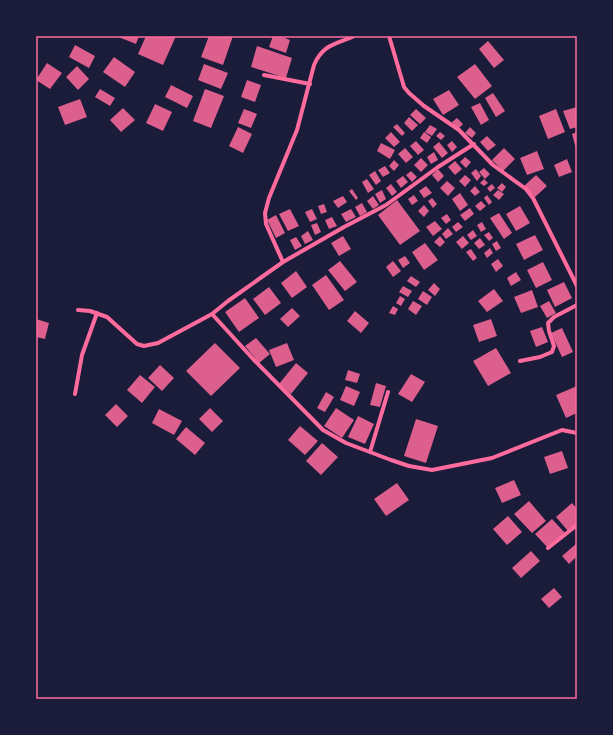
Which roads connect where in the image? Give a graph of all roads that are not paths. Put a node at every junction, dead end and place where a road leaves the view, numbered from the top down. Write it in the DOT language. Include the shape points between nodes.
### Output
graph roads {
  1 [pos="354,36"];
  2 [pos="389,36"];
  3 [pos="264,75"];
  4 [pos="310,84"];
  5 [pos="474,144"];
  6 [pos="283,262"];
  7 [pos="577,286"];
  8 [pos="577,305"];
  9 [pos="78,310"];
  10 [pos="97,312"];
  11 [pos="212,314"];
  12 [pos="520,361"];
  13 [pos="388,392"];
  14 [pos="75,394"];
  15 [pos="577,433"];
  16 [pos="370,452"];
  17 [pos="577,525"];
  18 [pos="548,548"];
  1 -- 4 [label="street" via="321,52 314,65"];
  2 -- 5 [label="street" via="404,87"];
  3 -- 4 [label="street"];
  4 -- 6 [label="street" via="298,130 265,213 266,224"];
  5 -- 6 [label="street" via="386,205"];
  5 -- 7 [label="street" via="493,165 533,198"];
  6 -- 11 [label="street"];
  8 -- 12 [label="street" via="548,323 554,346 552,352"];
  9 -- 10 [label="street"];
  10 -- 11 [label="street" via="114,323 137,344 144,346 158,343"];
  10 -- 14 [label="street" via="82,355"];
  11 -- 16 [label="street" via="312,420 346,443"];
  13 -- 16 [label="street"];
  15 -- 16 [label="street" via="562,430 492,458 432,470 409,466"];
  17 -- 18 [label="street"];
}
